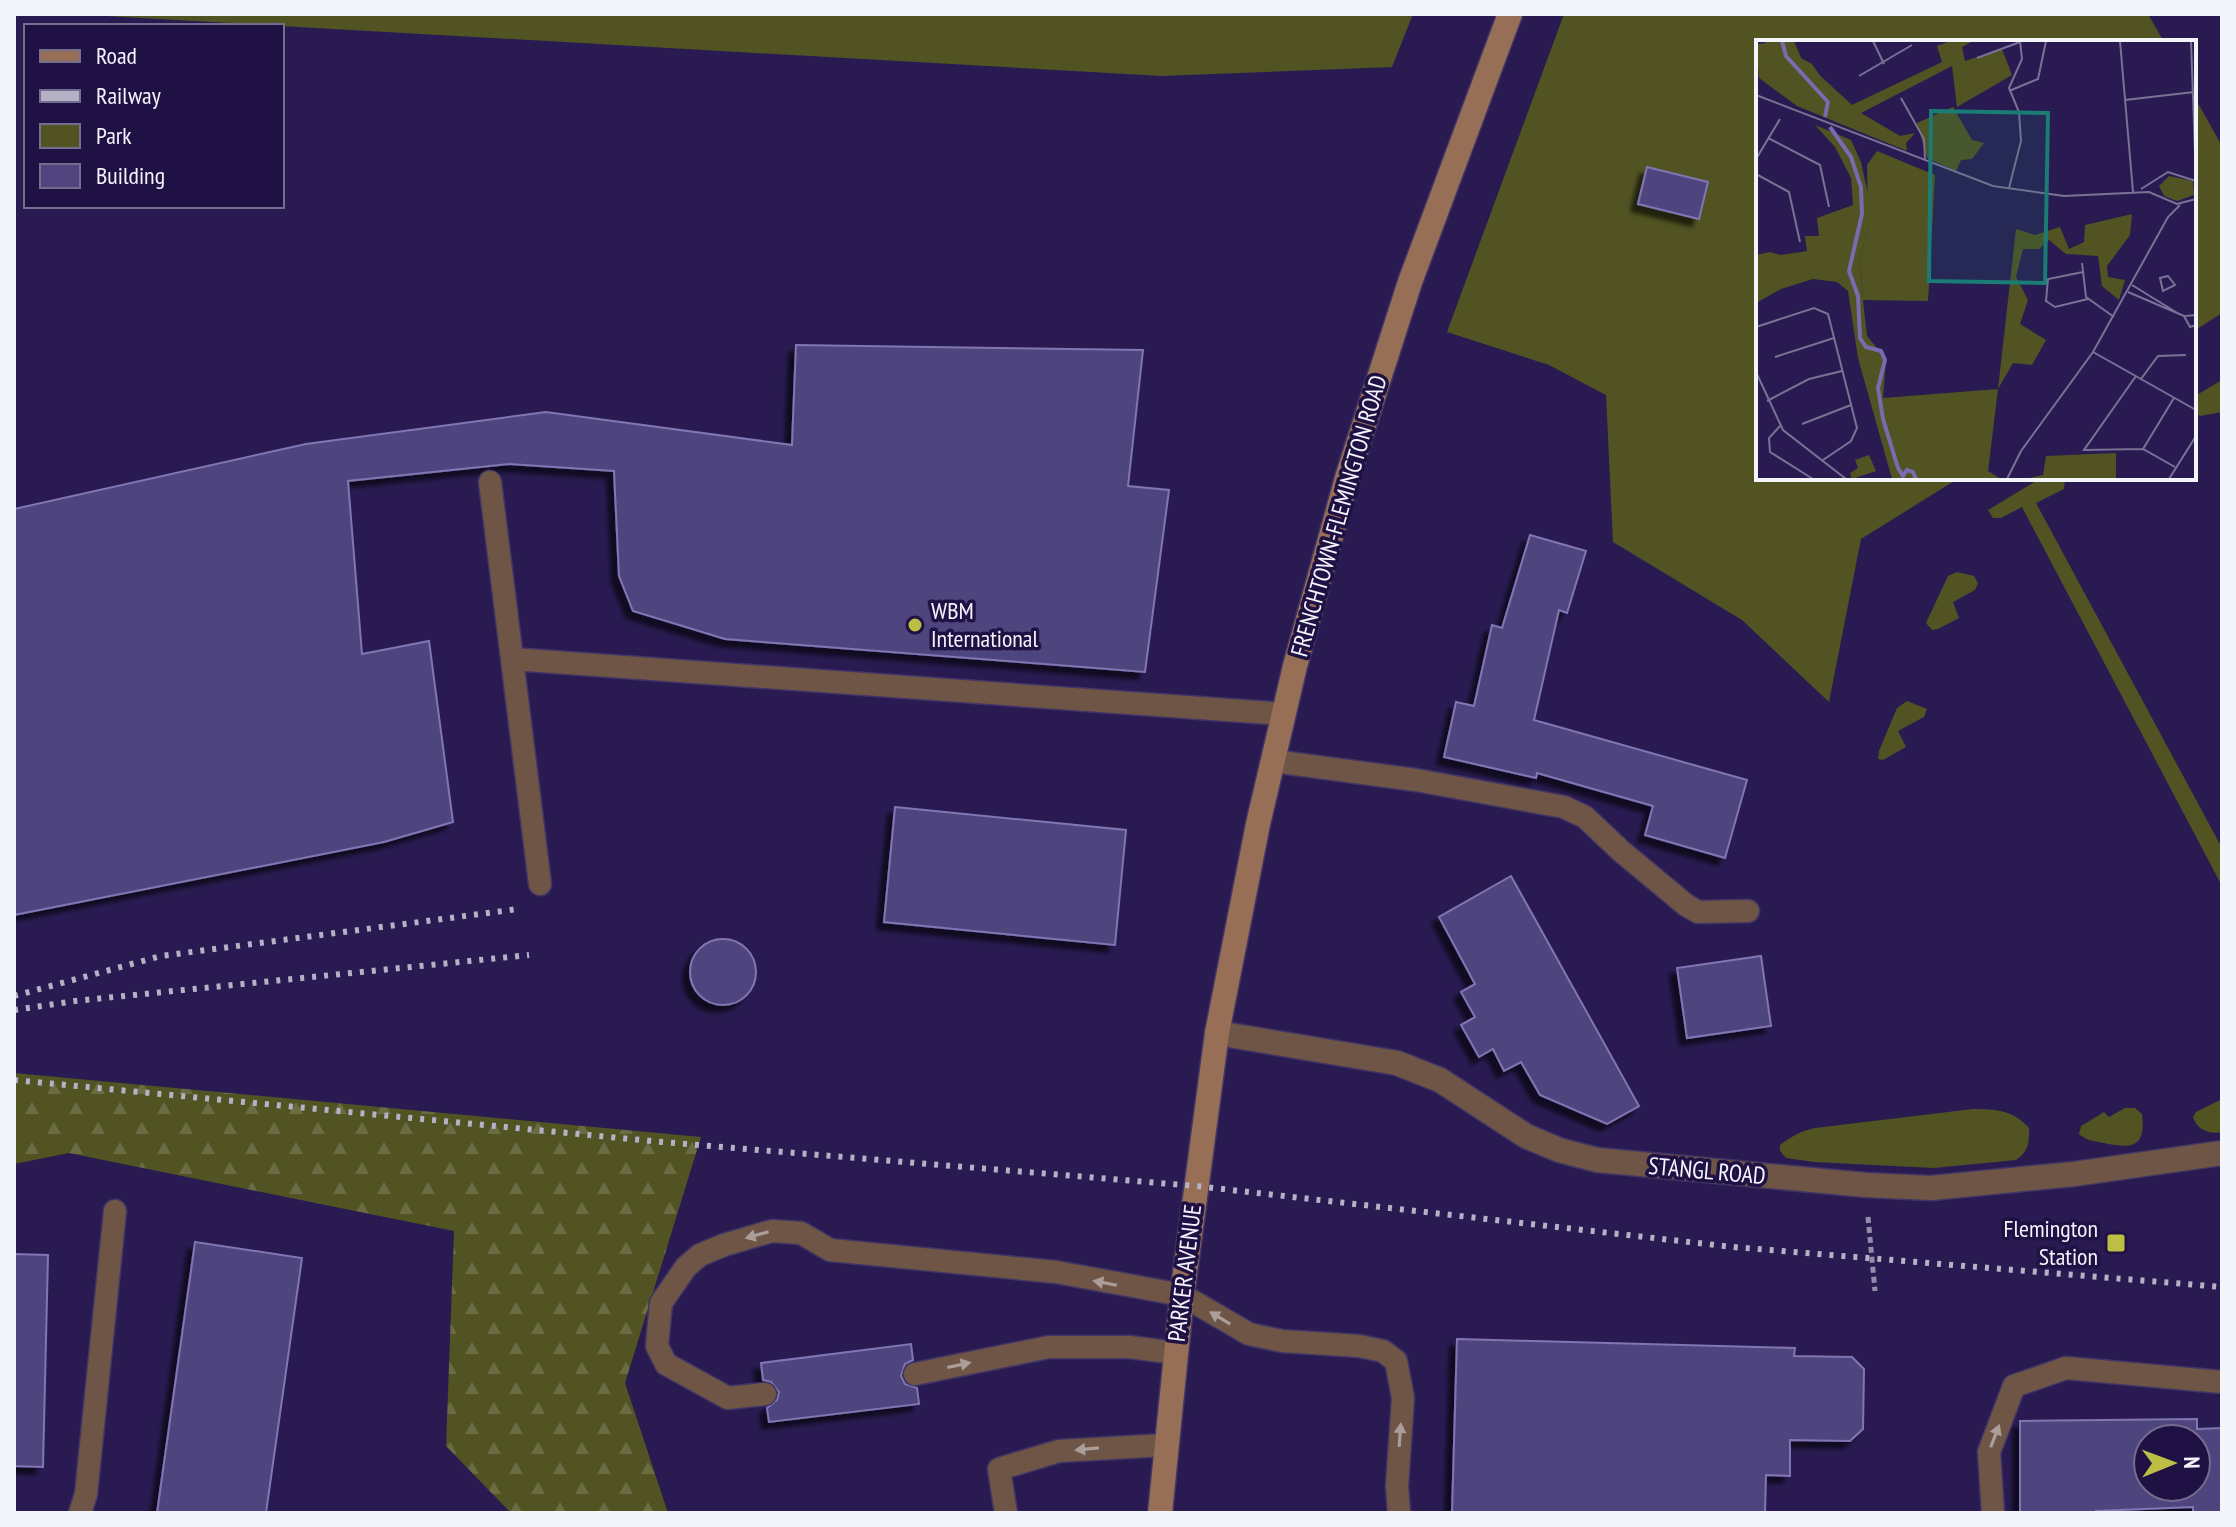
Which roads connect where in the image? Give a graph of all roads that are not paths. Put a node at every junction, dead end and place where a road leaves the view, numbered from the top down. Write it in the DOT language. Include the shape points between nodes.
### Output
graph roads {
  1 [pos="1510,14"];
  2 [pos="490,482"];
  3 [pos="512,659"];
  4 [pos="1284,714"];
  5 [pos="1273,761"];
  6 [pos="540,884"];
  7 [pos="1748,911"];
  8 [pos="1217,1033"];
  9 [pos="2222,1153"];
  10 [pos="115,1211"];
  11 [pos="1182,1295"];
  12 [pos="1176,1353"];
  13 [pos="915,1374"];
  14 [pos="2222,1382"];
  15 [pos="765,1394"];
  16 [pos="1165,1445"];
  17 [pos="80,1513"];
  18 [pos="1006,1513"];
  19 [pos="1160,1513"];
  20 [pos="1399,1513"];
  21 [pos="1993,1513"];
  1 -- 4 [label="main road, FRENCHTOWN-FLEMINGTON ROAD" via="1377,381 1319,573"];
  2 -- 3 [label="lane"];
  3 -- 4 [label="lane"];
  3 -- 6 [label="lane"];
  4 -- 5 [label="main road, FRENCHTOWN-FLEMINGTON ROAD"];
  5 -- 7 [label="lane" via="1564,807 1585,817 1698,912"];
  5 -- 8 [label="main road, FRENCHTOWN-FLEMINGTON ROAD"];
  8 -- 9 [label="street, STANGL ROAD" via="1397,1063 1440,1080 1526,1136 1597,1160 1931,1188"];
  8 -- 11 [label="main road, PARKER AVENUE"];
  10 -- 17 [label="lane"];
  11 -- 12 [label="main road, PARKER AVENUE"];
  11 -- 15 [label="lane, one-way" via="1056,1272 830,1250 801,1233 772,1231 700,1255 686,1267 661,1303 657,1346 666,1364 728,1398"];
  20 -- 11 [label="lane, one-way" via="1403,1398 1396,1361 1383,1351 1359,1346 1249,1334"];
  13 -- 12 [label="lane, one-way" via="1049,1347"];
  12 -- 16 [label="main road, PARKER AVENUE"];
  21 -- 14 [label="lane, one-way" via="1989,1452 2014,1386 2066,1368"];
  16 -- 18 [label="lane, one-way" via="1059,1451 999,1469"];
  16 -- 19 [label="main road, PARKER AVENUE"];
}
